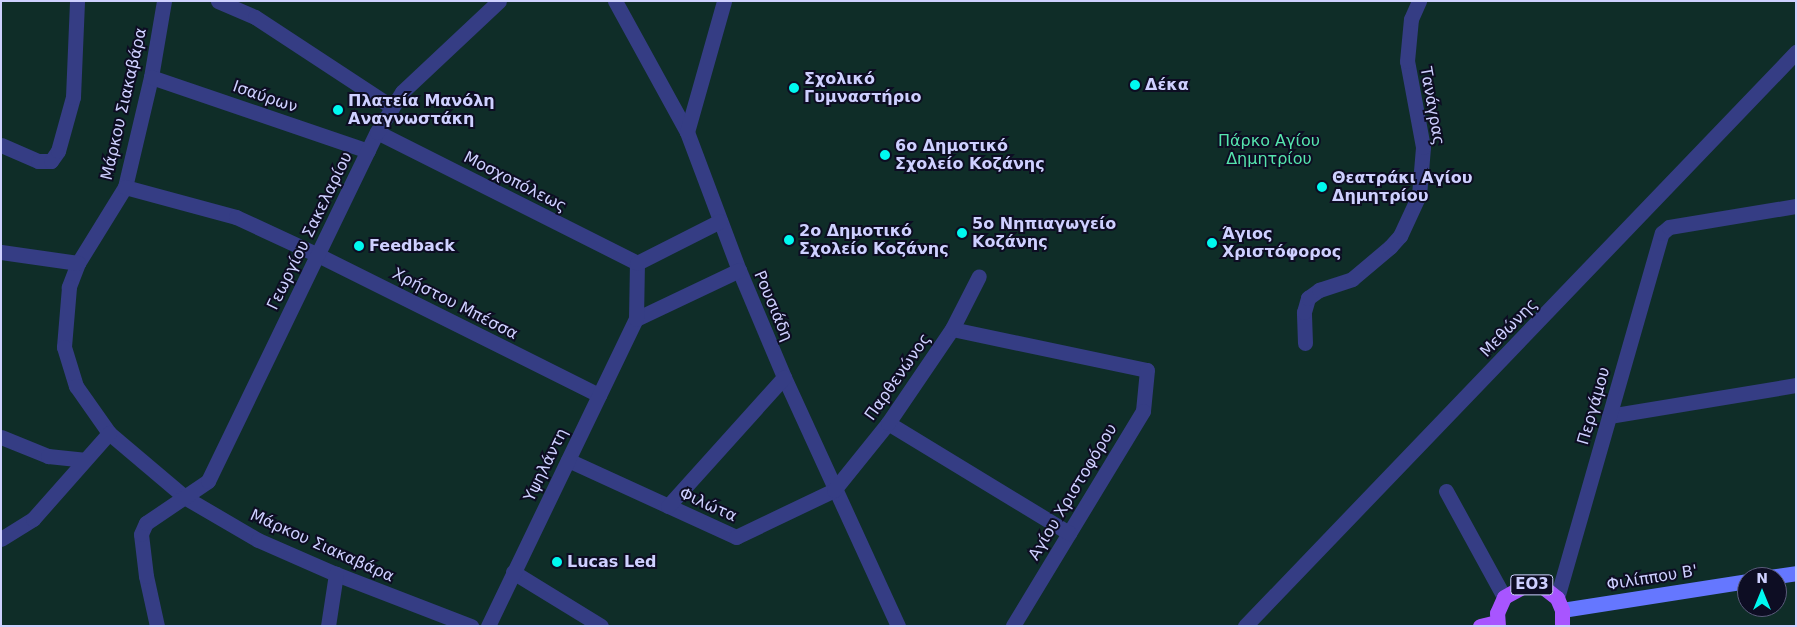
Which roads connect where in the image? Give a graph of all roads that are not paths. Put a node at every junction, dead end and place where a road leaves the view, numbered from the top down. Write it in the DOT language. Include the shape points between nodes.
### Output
graph roads {
  1 [pos="77,1"];
  2 [pos="164,1"];
  3 [pos="218,1"];
  4 [pos="499,1"];
  5 [pos="615,1"];
  6 [pos="724,1"];
  7 [pos="1419,1"];
  8 [pos="1796,52"];
  9 [pos="151,77"];
  10 [pos="392,108"];
  11 [pos="377,132"];
  12 [pos="688,132"];
  13 [pos="1,145"];
  14 [pos="368,151"];
  15 [pos="126,187"];
  16 [pos="1796,206"];
  17 [pos="720,221"];
  18 [pos="1,252"];
  19 [pos="318,255"];
  20 [pos="78,263"];
  21 [pos="637,263"];
  22 [pos="739,270"];
  23 [pos="979,276"];
  24 [pos="636,319"];
  25 [pos="952,329"];
  26 [pos="1306,343"];
  27 [pos="784,377"];
  28 [pos="1796,384"];
  29 [pos="599,395"];
  30 [pos="1609,416"];
  31 [pos="888,423"];
  32 [pos="109,433"];
  33 [pos="1,437"];
  34 [pos="84,460"];
  35 [pos="568,460"];
  36 [pos="834,490"];
  37 [pos="1446,491"];
  38 [pos="186,498"];
  39 [pos="668,506"];
  40 [pos="1069,533"];
  41 [pos="1,539"];
  42 [pos="513,572"];
  43 [pos="336,574"];
  44 [pos="1737,581"];
  45 [pos="1504,597"];
  46 [pos="1560,604"];
  47 [pos="1498,624"];
  48 [pos="157,626"];
  49 [pos="328,626"];
  50 [pos="471,626"];
  51 [pos="488,626"];
  52 [pos="601,626"];
  53 [pos="898,626"];
  54 [pos="1013,626"];
  55 [pos="1244,626"];
  56 [pos="1480,626"];
  57 [pos="1562,626"];
  1 -- 13 [label="street" via="73,97 58,151 51,160 38,161"];
  2 -- 9 [label="street, Μάρκου Σιακαβάρα"];
  3 -- 10 [label="street" via="255,17"];
  4 -- 10 [label="street, Γεωργίου Σακελαρίου" via="402,92"];
  5 -- 12 [label="street, Ρουσιάδη"];
  6 -- 12 [label="street"];
  7 -- 26 [label="street, Τανάγρας" via="1411,19 1407,61 1423,147 1419,195 1400,236 1390,247 1352,279 1319,290 1308,298 1304,312"];
  8 -- 55 [label="street, Μεθώνης"];
  9 -- 14 [label="street, Ισαύρων"];
  9 -- 15 [label="street, Μάρκου Σιακαβάρα"];
  10 -- 11 [label="street, Γεωργίου Σακελαρίου"];
  11 -- 14 [label="street, Γεωργίου Σακελαρίου"];
  11 -- 21 [label="street, Μοσχοπόλεως"];
  12 -- 17 [label="street, Ρουσιάδη"];
  14 -- 19 [label="street, Γεωργίου Σακελαρίου"];
  15 -- 19 [label="street, Χρήστου Μπέσσα" via="236,217"];
  15 -- 20 [label="street, Μάρκου Σιακαβάρα"];
  16 -- 30 [label="street, Περγάμου" via="1669,227 1662,233"];
  17 -- 21 [label="street"];
  17 -- 22 [label="street, Ρουσιάδη"];
  18 -- 20 [label="street"];
  19 -- 29 [label="street, Χρήστου Μπέσσα"];
  19 -- 38 [label="street, Γεωργίου Σακελαρίου" via="208,481"];
  20 -- 32 [label="street, Μάρκου Σιακαβάρα" via="68,287 64,347 76,386"];
  21 -- 24 [label="street, Υψηλάντη"];
  22 -- 24 [label="street"];
  22 -- 27 [label="street, Ρουσιάδη"];
  23 -- 25 [label="street, Παρθενώνος"];
  24 -- 29 [label="street, Υψηλάντη"];
  25 -- 31 [label="street, Παρθενώνος"];
  25 -- 40 [label="street, Αγίου Χριστοφόρου" via="1147,370 1142,411"];
  27 -- 36 [label="street, Ρουσιάδη"];
  27 -- 39 [label="street"];
  28 -- 30 [label="street"];
  29 -- 35 [label="street, Υψηλάντη"];
  30 -- 46 [label="street, Περγάμου"];
  31 -- 36 [label="street, Παρθενώνος"];
  31 -- 40 [label="street"];
  32 -- 34 [label="street"];
  32 -- 38 [label="street, Μάρκου Σιακαβάρα"];
  33 -- 34 [label="street" via="48,456"];
  34 -- 41 [label="street" via="33,518"];
  35 -- 39 [label="street, Φιλώτα"];
  35 -- 42 [label="street, Υψηλάντη"];
  36 -- 39 [label="street, Φιλώτα" via="736,537"];
  36 -- 53 [label="street, Ρουσιάδη"];
  37 -- 45 [label="street"];
  38 -- 43 [label="street, Μάρκου Σιακαβάρα" via="258,540"];
  38 -- 48 [label="street, Γεωργίου Σακελαρίου" via="146,523 141,534"];
  40 -- 54 [label="street, Αγίου Χριστοφόρου"];
  42 -- 51 [label="street, Υψηλάντη"];
  42 -- 52 [label="street"];
  43 -- 49 [label="street"];
  43 -- 50 [label="street, Μάρκου Σιακαβάρα"];
  44 -- 46 [label="main road, Φιλίππου Β'"];
  45 -- 46 [label="main road, ΕΟ3" via="1518,587 1535,585"];
  45 -- 47 [label="main road, ΕΟ3"];
  46 -- 57 [label="main road, ΕΟ3"];
  47 -- 56 [label="main road, ΕΟ3"];
}
